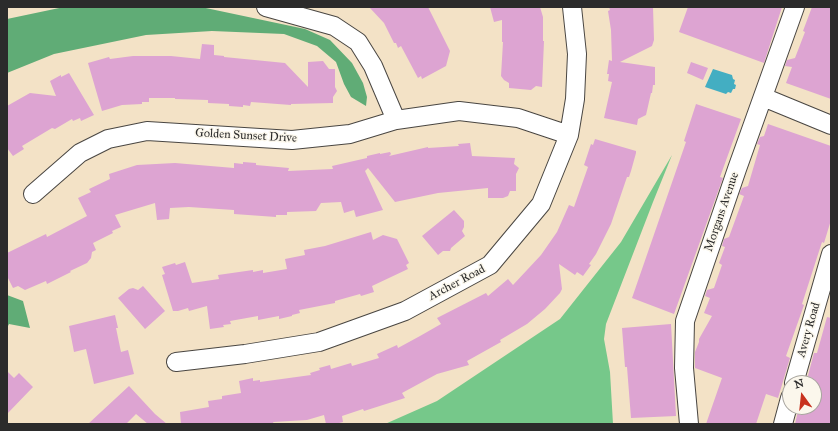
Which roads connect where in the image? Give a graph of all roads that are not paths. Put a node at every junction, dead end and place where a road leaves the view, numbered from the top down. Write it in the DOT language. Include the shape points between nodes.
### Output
graph roads {
  1 [pos="266,7"];
  2 [pos="572,7"];
  3 [pos="795,7"];
  4 [pos="763,97"];
  5 [pos="396,120"];
  6 [pos="831,125"];
  7 [pos="569,135"];
  8 [pos="32,194"];
  9 [pos="831,254"];
  10 [pos="176,362"];
  11 [pos="796,375"];
  12 [pos="689,424"];
  1 -- 5 [label="street" via="334,26 358,42 373,66"];
  2 -- 7 [label="street, Archer Road" via="577,54 575,99"];
  3 -- 4 [label="street, Morgans Avenue"];
  4 -- 6 [label="street"];
  4 -- 12 [label="street, Morgans Avenue" via="685,321 684,368"];
  5 -- 7 [label="street, Golden Sunset Drive" via="459,111 518,118"];
  5 -- 8 [label="street, Golden Sunset Drive" via="350,134 292,140 147,131 108,139 80,153"];
  7 -- 10 [label="street, Archer Road" via="541,204 490,265 405,311 319,342"];
  9 -- 11 [label="street, Avery Road"];
}
